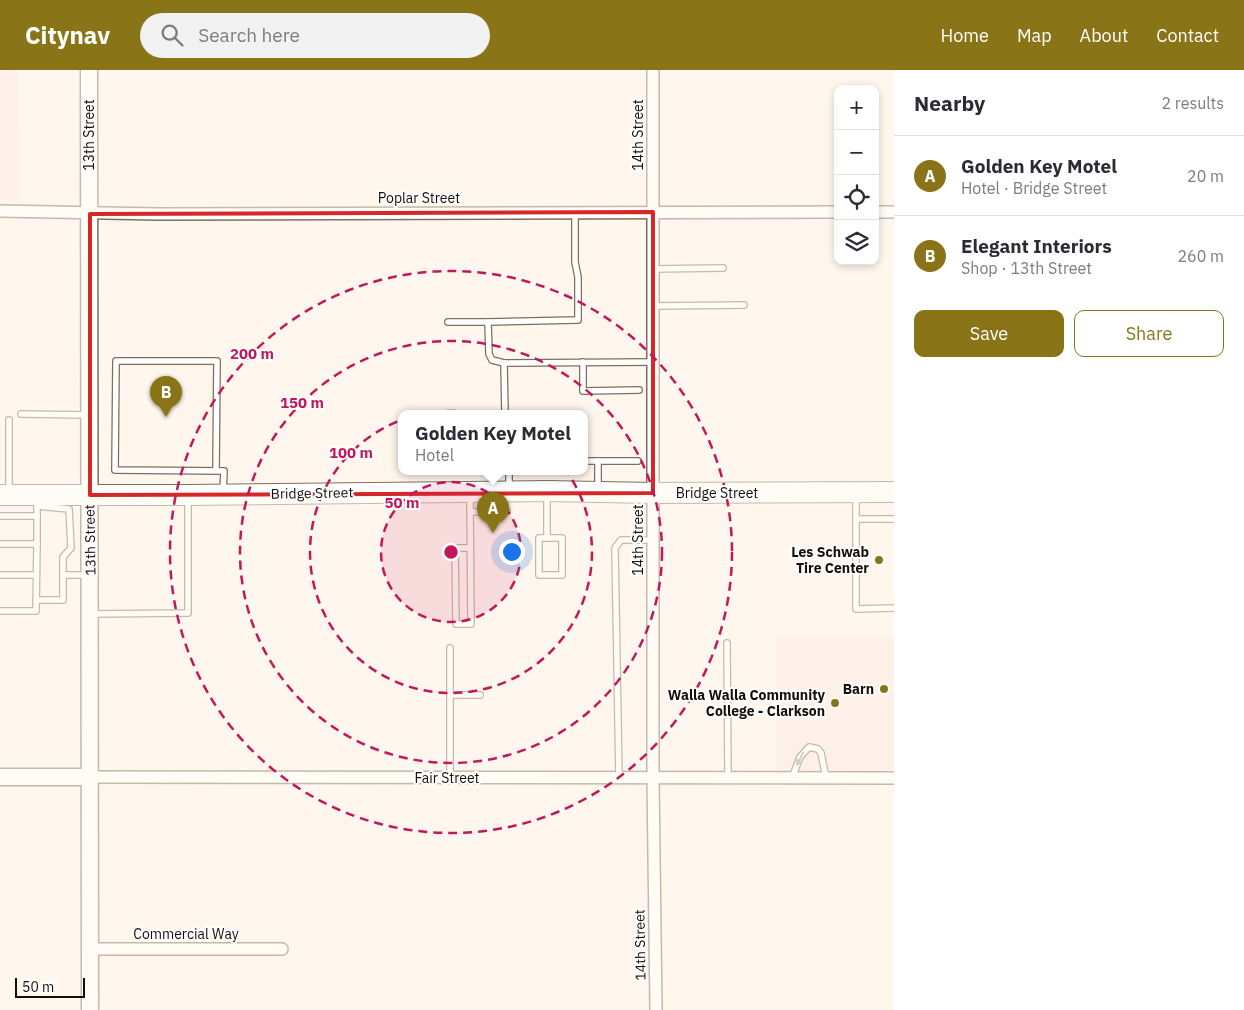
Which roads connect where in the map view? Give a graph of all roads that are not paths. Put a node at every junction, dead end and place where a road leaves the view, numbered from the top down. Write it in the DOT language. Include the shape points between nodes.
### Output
graph roads {
  1 [pos="89,70"];
  2 [pos="653,70"];
  3 [pos="0,211"];
  4 [pos="575,212"];
  5 [pos="653,212"];
  6 [pos="834,212"];
  7 [pos="879,212"];
  8 [pos="894,212"];
  9 [pos="90,214"];
  10 [pos="723,268"];
  11 [pos="652,269"];
  12 [pos="744,305"];
  13 [pos="652,306"];
  14 [pos="448,322"];
  15 [pos="488,322"];
  16 [pos="583,362"];
  17 [pos="653,362"];
  18 [pos="504,363"];
  19 [pos="638,390"];
  20 [pos="505,410"];
  21 [pos="22,414"];
  22 [pos="89,415"];
  23 [pos="9,420"];
  24 [pos="598,461"];
  25 [pos="638,461"];
  26 [pos="588,462"];
  27 [pos="216,470"];
  28 [pos="509,482"];
  29 [pos="547,491"];
  30 [pos="470,492"];
  31 [pos="598,492"];
  32 [pos="856,492"];
  33 [pos="894,492"];
  34 [pos="653,493"];
  35 [pos="224,494"];
  36 [pos="5,495"];
  37 [pos="90,495"];
  38 [pos="188,495"];
  39 [pos="37,500"];
  40 [pos="507,511"];
  41 [pos="470,512"];
  42 [pos="0,516"];
  43 [pos="37,516"];
  44 [pos="856,519"];
  45 [pos="894,519"];
  46 [pos="547,538"];
  47 [pos="653,540"];
  48 [pos="0,544"];
  49 [pos="37,544"];
  50 [pos="470,548"];
  51 [pos="0,575"];
  52 [pos="36,575"];
  53 [pos="63,575"];
  54 [pos="90,575"];
  55 [pos="36,600"];
  56 [pos="894,608"];
  57 [pos="0,611"];
  58 [pos="91,614"];
  59 [pos="727,643"];
  60 [pos="450,648"];
  61 [pos="450,695"];
  62 [pos="480,695"];
  63 [pos="0,777"];
  64 [pos="90,777"];
  65 [pos="450,778"];
  66 [pos="619,778"];
  67 [pos="653,778"];
  68 [pos="728,778"];
  69 [pos="792,778"];
  70 [pos="826,778"];
  71 [pos="894,778"];
  72 [pos="89,949"];
  73 [pos="282,949"];
  74 [pos="90,1010"];
  75 [pos="656,1010"];
  1 -- 9 [label="street, 13th Street"];
  2 -- 5 [label="street, 14th Street"];
  3 -- 9 [label="street, Poplar Street"];
  4 -- 5 [label="street, Poplar Street"];
  4 -- 9 [label="street, Poplar Street"];
  4 -- 15 [label="lane" via="578,320"];
  5 -- 6 [label="street, Poplar Street"];
  5 -- 11 [label="street, 14th Street"];
  7 -- 8 [label="street"];
  9 -- 22 [label="street, 13th Street"];
  10 -- 11 [label="lane"];
  11 -- 13 [label="street, 14th Street"];
  12 -- 13 [label="lane"];
  13 -- 17 [label="street, 14th Street"];
  14 -- 15 [label="lane"];
  15 -- 18 [label="lane" via="489,354 492,360"];
  16 -- 17 [label="lane"];
  16 -- 18 [label="lane"];
  16 -- 19 [label="lane" via="583,391"];
  17 -- 34 [label="street, 14th Street"];
  18 -- 20 [label="lane"];
  21 -- 22 [label="lane"];
  22 -- 37 [label="street, 13th Street"];
  23 -- 36 [label="lane"];
  24 -- 25 [label="lane"];
  24 -- 26 [label="lane"];
  24 -- 31 [label="lane"];
  27 -- 27 [label="lane" via="116,470 116,361 216,361"];
  27 -- 35 [label="lane" via="224,471"];
  28 -- 29 [label="highway, Bridge Street"];
  28 -- 30 [label="highway, Bridge Street"];
  29 -- 31 [label="highway, Bridge Street"];
  29 -- 46 [label="lane"];
  30 -- 35 [label="highway, Bridge Street"];
  30 -- 41 [label="lane"];
  31 -- 34 [label="highway, Bridge Street"];
  32 -- 33 [label="highway, Bridge Street"];
  32 -- 34 [label="highway, Bridge Street"];
  32 -- 44 [label="lane"];
  34 -- 47 [label="street, 14th Street"];
  35 -- 38 [label="highway, Bridge Street"];
  36 -- 39 [label="highway, Bridge Street"];
  37 -- 38 [label="highway, Bridge Street"];
  37 -- 39 [label="highway, Bridge Street"];
  37 -- 54 [label="street, 13th Street"];
  38 -- 58 [label="lane" via="188,613"];
  39 -- 43 [label="lane"];
  39 -- 53 [label="lane" via="69,509 71,548 63,557"];
  40 -- 41 [label="lane"];
  41 -- 50 [label="lane"];
  42 -- 43 [label="lane"];
  43 -- 49 [label="lane"];
  44 -- 45 [label="lane"];
  44 -- 56 [label="lane" via="856,609"];
  46 -- 46 [label="lane" via="539,538 538,575 562,575 562,538"];
  47 -- 66 [label="lane" via="622,540 615,548"];
  47 -- 67 [label="street, 14th Street"];
  48 -- 49 [label="lane"];
  49 -- 52 [label="lane"];
  50 -- 50 [label="lane" via="471,624 456,624 455,548"];
  51 -- 52 [label="lane"];
  52 -- 55 [label="lane"];
  53 -- 54 [label="lane"];
  53 -- 55 [label="lane" via="63,600"];
  54 -- 58 [label="street, 13th Street"];
  55 -- 57 [label="lane" via="36,611"];
  58 -- 64 [label="street, 13th Street"];
  59 -- 68 [label="lane"];
  60 -- 61 [label="lane"];
  61 -- 62 [label="lane"];
  61 -- 65 [label="lane"];
  63 -- 64 [label="street, Fair Street"];
  64 -- 65 [label="street, Fair Street"];
  64 -- 72 [label="street, 13th Street"];
  65 -- 66 [label="street, Fair Street"];
  66 -- 67 [label="street, Fair Street"];
  67 -- 68 [label="street, Fair Street"];
  67 -- 75 [label="street, 14th Street"];
  68 -- 69 [label="street, Fair Street"];
  69 -- 70 [label="street, Fair Street"];
  70 -- 69 [label="lane, one-way" via="818,749 808,748 800,757"];
  70 -- 71 [label="street, Fair Street"];
  72 -- 73 [label="street, Commercial Way"];
  72 -- 74 [label="street, 13th Street"];
}
